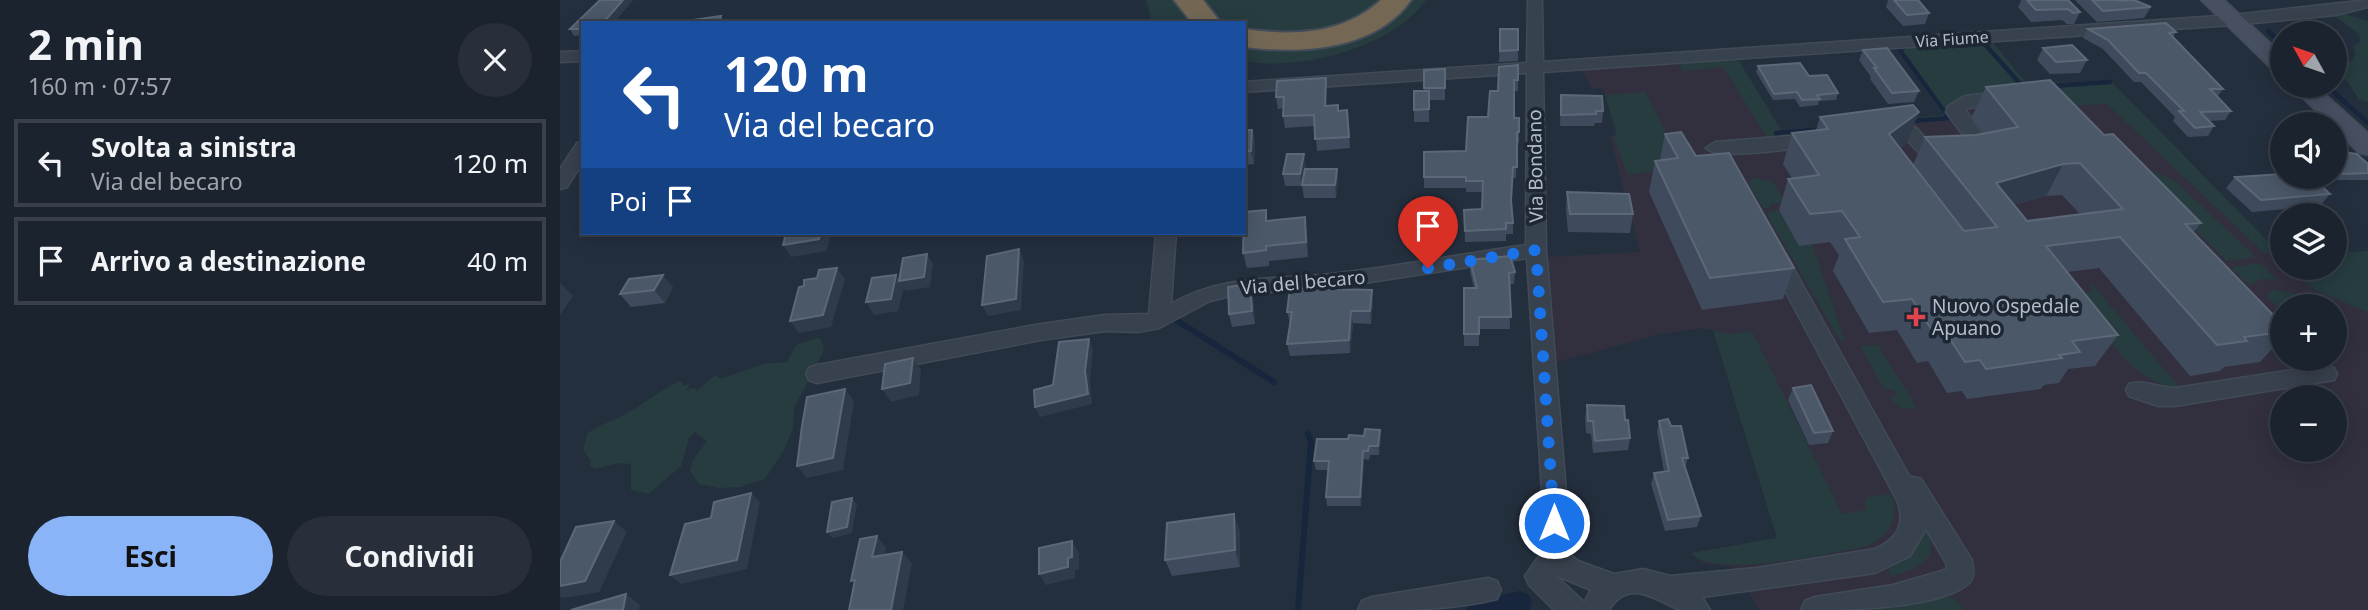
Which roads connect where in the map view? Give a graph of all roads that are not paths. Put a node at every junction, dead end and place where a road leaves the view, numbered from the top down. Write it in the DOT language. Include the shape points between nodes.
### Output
graph roads {
  1 [pos="1188,0"];
  2 [pos="1397,0"];
  3 [pos="1535,0"];
  4 [pos="2212,0"];
  5 [pos="2368,2"];
  6 [pos="2073,9"];
  7 [pos="2233,20"];
  8 [pos="1205,21"];
  9 [pos="2092,29"];
  10 [pos="1246,38"];
  11 [pos="2270,55"];
  12 [pos="581,56"];
  13 [pos="560,57"];
  14 [pos="1534,68"];
  15 [pos="1246,87"];
  16 [pos="2022,95"];
  17 [pos="2316,98"];
  18 [pos="1862,133"];
  19 [pos="1835,136"];
  20 [pos="2368,147"];
  21 [pos="1715,148"];
  22 [pos="581,150"];
  23 [pos="560,183"];
  24 [pos="1166,235"];
  25 [pos="1768,242"];
  26 [pos="1536,250"];
  27 [pos="1159,320"];
  28 [pos="817,374"];
  29 [pos="2326,374"];
  30 [pos="2137,390"];
  31 [pos="1886,453"];
  32 [pos="1546,567"];
  33 [pos="1615,587"];
  34 [pos="1672,588"];
  35 [pos="1488,590"];
  36 [pos="1372,610"];
  37 [pos="1573,610"];
  38 [pos="1594,610"];
  39 [pos="1696,610"];
  40 [pos="1815,610"];
  1 -- 8 [label="highway"];
  2 -- 10 [label="highway" via="1376,20 1330,37 1301,42"];
  3 -- 14 [label="street, Via Bondano"];
  4 -- 7 [label="main road"];
  5 -- 7 [label="street, Via Fiume" via="2336,10"];
  6 -- 9 [label="street"];
  7 -- 9 [label="street, Via Fiume"];
  7 -- 11 [label="main road"];
  9 -- 14 [label="street, Via Fiume"];
  12 -- 13 [label="street"];
  14 -- 15 [label="street, Via Fiume"];
  14 -- 26 [label="street, Via Bondano"];
  16 -- 18 [label="street" via="1971,100 1957,106 1955,112 1983,149 1977,155 1936,158 1908,129"];
  17 -- 20 [label="main road"];
  19 -- 21 [label="street"];
  22 -- 23 [label="street"];
  24 -- 27 [label="street"];
  25 -- 31 [label="street"];
  26 -- 27 [label="street, Via del becaro" via="1331,281 1238,287 1204,295"];
  26 -- 32 [label="street, Via Bondano" via="1554,492"];
  27 -- 28 [label="street, Via del becaro" via="1041,332"];
  29 -- 30 [label="street" via="2175,397"];
  31 -- 34 [label="street" via="1911,505 1914,522 1911,534 1893,555 1798,574"];
  31 -- 40 [label="street" via="1958,560 1961,573 1954,581 1912,592"];
  32 -- 33 [label="street" via="1569,569"];
  32 -- 37 [label="street"];
  33 -- 34 [label="street" via="1643,580"];
  33 -- 38 [label="street"];
  34 -- 39 [label="street"];
  35 -- 36 [label="street"];
}
